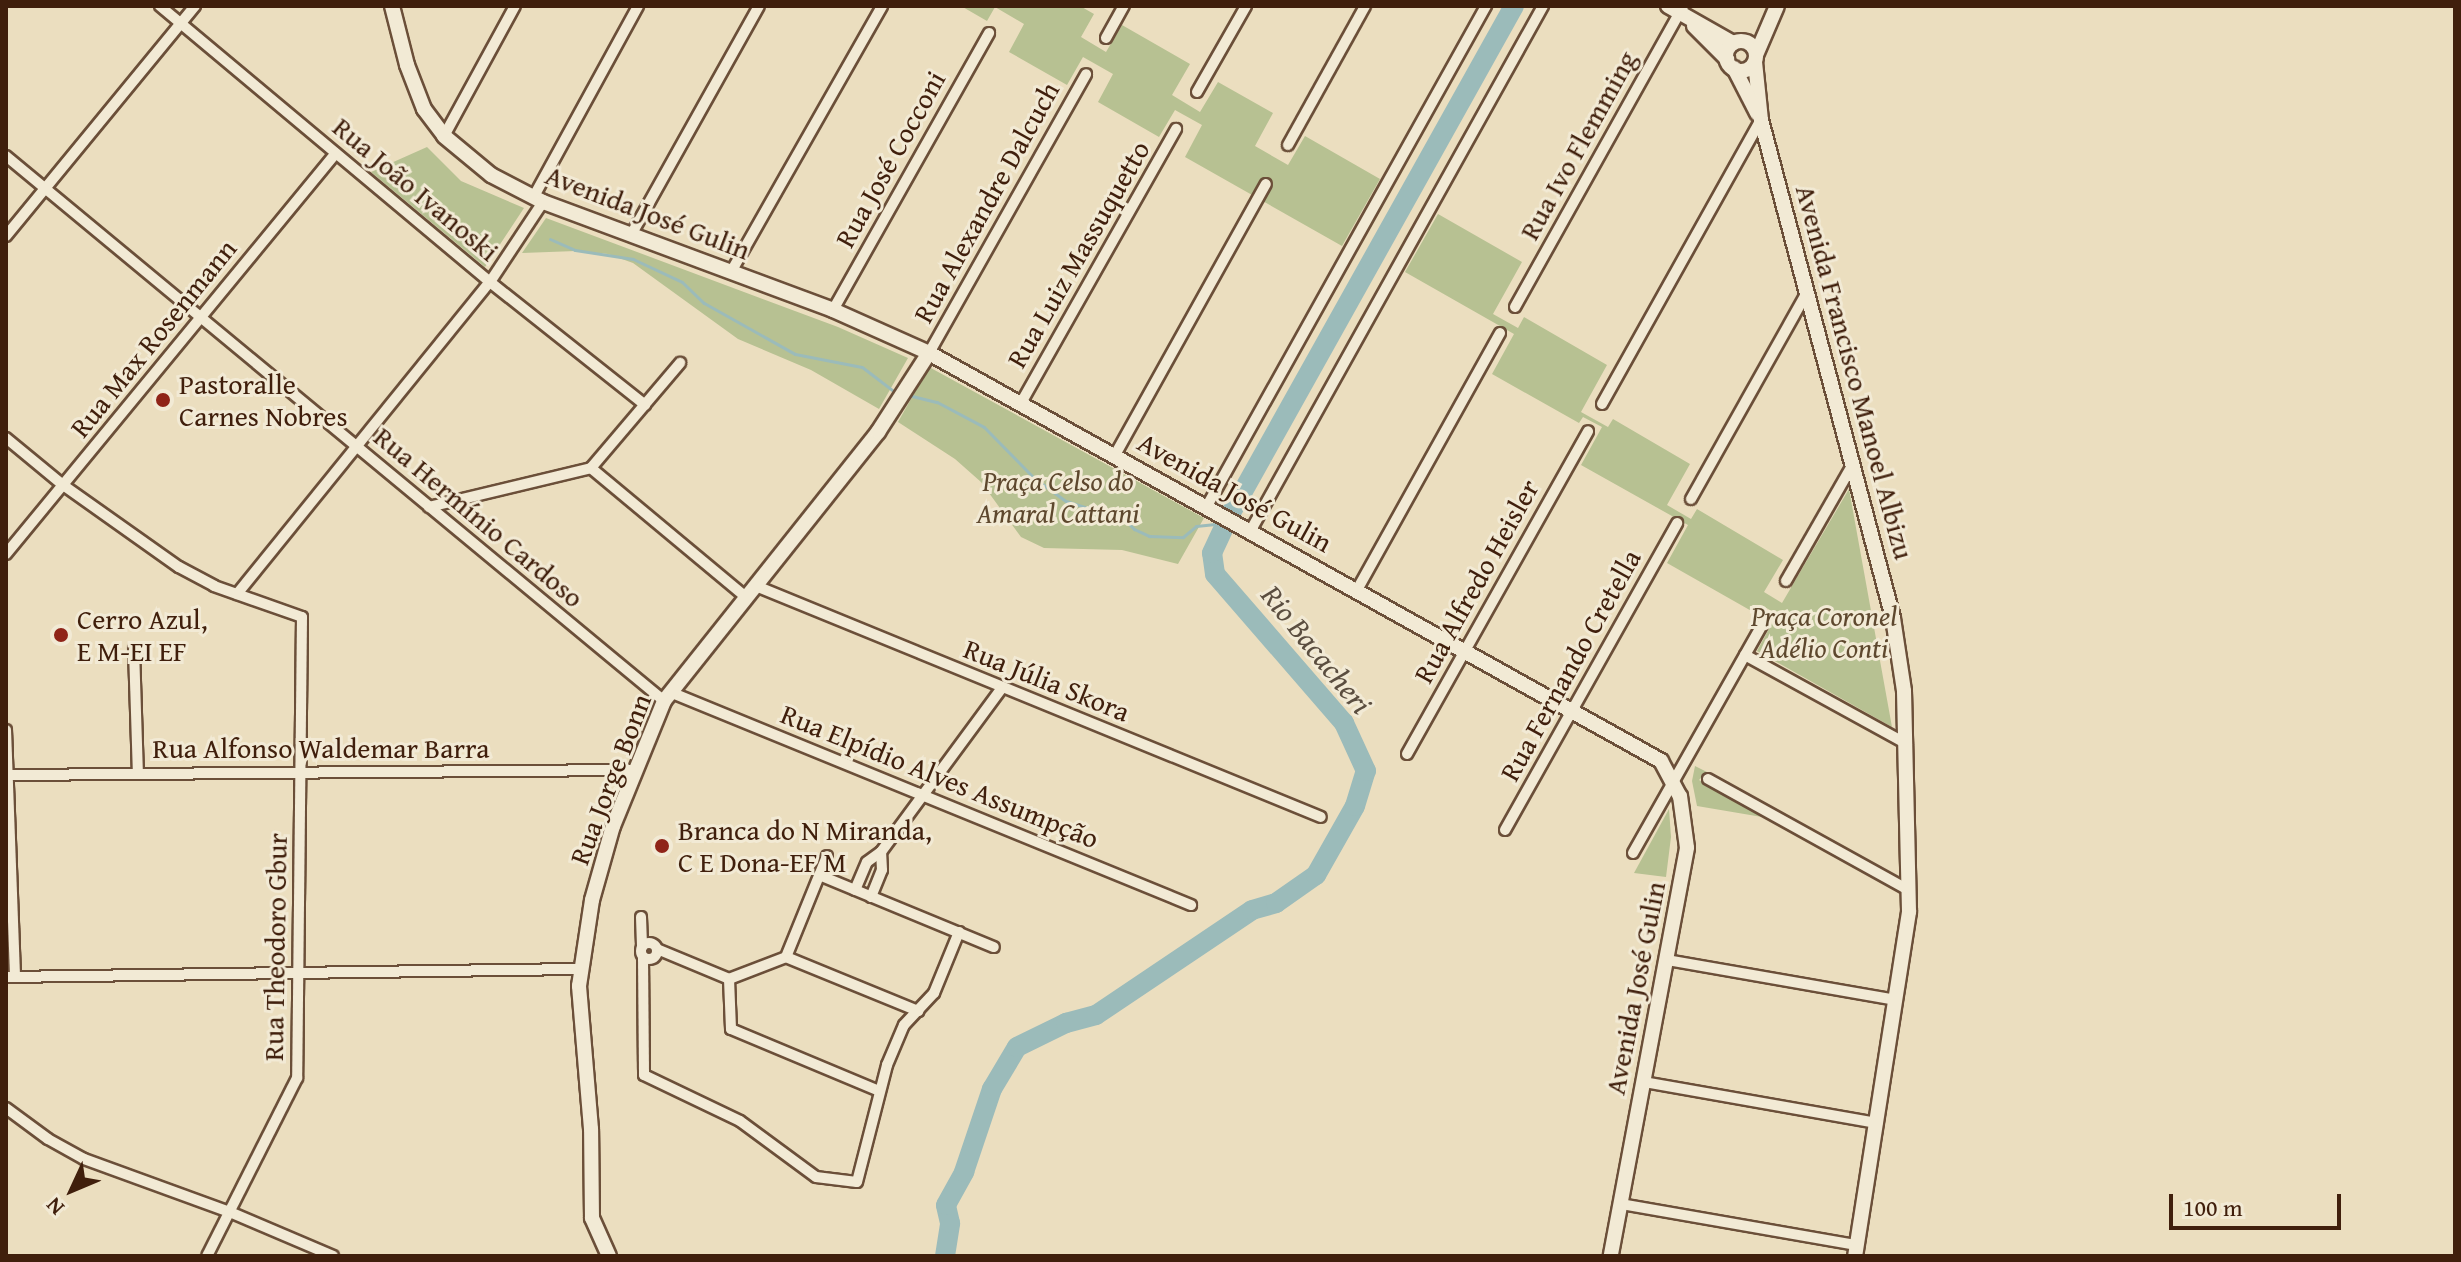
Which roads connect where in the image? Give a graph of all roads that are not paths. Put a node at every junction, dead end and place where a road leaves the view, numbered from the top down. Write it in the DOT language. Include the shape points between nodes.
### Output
graph roads {
  1 [pos="160,6"];
  2 [pos="195,6"];
  3 [pos="392,6"];
  4 [pos="515,6"];
  5 [pos="638,6"];
  6 [pos="759,6"];
  7 [pos="882,6"];
  8 [pos="1124,6"];
  9 [pos="1246,6"];
  10 [pos="1365,6"];
  11 [pos="1486,6"];
  12 [pos="1543,6"];
  13 [pos="1677,8"];
  14 [pos="1775,11"];
  15 [pos="181,23"];
  16 [pos="989,33"];
  17 [pos="1106,38"];
  18 [pos="1737,42"];
  19 [pos="1755,58"];
  20 [pos="1731,64"];
  21 [pos="1086,74"];
  22 [pos="1197,92"];
  23 [pos="1761,120"];
  24 [pos="1176,129"];
  25 [pos="444,136"];
  26 [pos="1288,145"];
  27 [pos="336,153"];
  28 [pos="6,156"];
  29 [pos="1266,184"];
  30 [pos="45,188"];
  31 [pos="538,200"];
  32 [pos="631,235"];
  33 [pos="6,236"];
  34 [pos="731,272"];
  35 [pos="490,282"];
  36 [pos="1807,292"];
  37 [pos="1515,307"];
  38 [pos="833,310"];
  39 [pos="201,317"];
  40 [pos="1500,333"];
  41 [pos="929,353"];
  42 [pos="680,363"];
  43 [pos="1021,403"];
  44 [pos="1602,404"];
  45 [pos="645,405"];
  46 [pos="1588,431"];
  47 [pos="6,438"];
  48 [pos="357,447"];
  49 [pos="1115,455"];
  50 [pos="1853,464"];
  51 [pos="591,468"];
  52 [pos="63,485"];
  53 [pos="1691,499"];
  54 [pos="429,507"];
  55 [pos="1211,509"];
  56 [pos="1677,523"];
  57 [pos="1246,528"];
  58 [pos="6,554"];
  59 [pos="1786,581"];
  60 [pos="1357,590"];
  61 [pos="752,592"];
  62 [pos="237,594"];
  63 [pos="1764,621"];
  64 [pos="134,649"];
  65 [pos="1465,650"];
  66 [pos="1745,655"];
  67 [pos="1002,688"];
  68 [pos="667,697"];
  69 [pos="1573,709"];
  70 [pos="6,730"];
  71 [pos="1907,744"];
  72 [pos="1407,754"];
  73 [pos="635,770"];
  74 [pos="300,773"];
  75 [pos="138,774"];
  76 [pos="8,775"];
  77 [pos="1708,779"];
  78 [pos="1674,780"];
  79 [pos="923,795"];
  80 [pos="1321,817"];
  81 [pos="1505,830"];
  82 [pos="881,852"];
  83 [pos="1633,853"];
  84 [pos="827,856"];
  85 [pos="819,875"];
  86 [pos="855,890"];
  87 [pos="1910,891"];
  88 [pos="871,897"];
  89 [pos="1191,905"];
  90 [pos="641,917"];
  91 [pos="959,932"];
  92 [pos="994,947"];
  93 [pos="643,952"];
  94 [pos="786,957"];
  95 [pos="1667,960"];
  96 [pos="581,969"];
  97 [pos="299,973"];
  98 [pos="10,977"];
  99 [pos="729,979"];
  100 [pos="1896,1000"];
  101 [pos="918,1011"];
  102 [pos="1644,1082"];
  103 [pos="879,1091"];
  104 [pos="6,1108"];
  105 [pos="1877,1123"];
  106 [pos="1621,1204"];
  107 [pos="230,1212"];
  108 [pos="1856,1251"];
  109 [pos="207,1256"];
  110 [pos="333,1256"];
  111 [pos="609,1256"];
  112 [pos="1611,1256"];
  1 -- 15 [label="street, Rua João Ivanoski"];
  2 -- 15 [label="street"];
  3 -- 25 [label="street, Avenida José Gulin" via="418,95"];
  4 -- 25 [label="street"];
  5 -- 31 [label="street"];
  6 -- 32 [label="street"];
  7 -- 34 [label="street"];
  8 -- 17 [label="street"];
  9 -- 22 [label="street"];
  10 -- 26 [label="street"];
  11 -- 55 [label="street"];
  12 -- 57 [label="street"];
  13 -- 18 [label="street"];
  13 -- 20 [label="street, Avenida Francisco Manoel Albizu"];
  13 -- 37 [label="street, Rua Ivo Flemming"];
  14 -- 18 [label="street"];
  14 -- 19 [label="street"];
  15 -- 27 [label="street, Rua João Ivanoski"];
  15 -- 30 [label="street"];
  16 -- 38 [label="street, Rua José Cocconi"];
  18 -- 19 [label="street" via="1753,47"];
  18 -- 20 [label="street"];
  19 -- 20 [label="street" via="1748,69"];
  19 -- 23 [label="street, Avenida Francisco Manoel Albizu"];
  20 -- 23 [label="street, Avenida Francisco Manoel Albizu"];
  21 -- 41 [label="street, Rua Alexandre Dalcuch"];
  23 -- 36 [label="street, Avenida Francisco Manoel Albizu"];
  23 -- 44 [label="street"];
  24 -- 43 [label="street, Rua Luiz Massuquetto"];
  25 -- 31 [label="street, Avenida José Gulin" via="491,175"];
  27 -- 35 [label="street, Rua João Ivanoski"];
  27 -- 39 [label="street, Rua Max Rosenmann"];
  28 -- 30 [label="street, Rua Hermínio Cardoso"];
  29 -- 49 [label="street"];
  30 -- 33 [label="street"];
  30 -- 39 [label="street, Rua Hermínio Cardoso"];
  31 -- 32 [label="street, Avenida José Gulin"];
  31 -- 35 [label="street"];
  32 -- 34 [label="street, Avenida José Gulin"];
  34 -- 38 [label="street, Avenida José Gulin"];
  35 -- 45 [label="street, Rua João Ivanoski"];
  35 -- 48 [label="street"];
  36 -- 50 [label="street, Avenida Francisco Manoel Albizu"];
  36 -- 53 [label="street"];
  38 -- 41 [label="street, Avenida José Gulin"];
  39 -- 48 [label="street, Rua Hermínio Cardoso"];
  39 -- 52 [label="street, Rua Max Rosenmann"];
  40 -- 60 [label="street"];
  41 -- 43 [label="street, Avenida José Gulin"];
  41 -- 61 [label="street, Rua Jorge Bonn" via="878,432"];
  42 -- 45 [label="street"];
  43 -- 49 [label="street, Avenida José Gulin"];
  45 -- 51 [label="street"];
  46 -- 65 [label="street, Rua Alfredo Heisler"];
  47 -- 52 [label="street"];
  48 -- 54 [label="street, Rua Hermínio Cardoso"];
  48 -- 62 [label="street"];
  49 -- 55 [label="street, Avenida José Gulin"];
  50 -- 59 [label="street"];
  50 -- 71 [label="street, Avenida Francisco Manoel Albizu" via="1898,640"];
  51 -- 54 [label="street"];
  51 -- 61 [label="street, Rua Júlia Skora"];
  52 -- 58 [label="street, Rua Max Rosenmann"];
  52 -- 62 [label="street" via="179,567"];
  54 -- 68 [label="street, Rua Hermínio Cardoso"];
  55 -- 57 [label="street, Avenida José Gulin"];
  56 -- 69 [label="street, Rua Fernando Cretella"];
  57 -- 60 [label="street, Avenida José Gulin"];
  60 -- 65 [label="street, Avenida José Gulin"];
  61 -- 67 [label="street, Rua Júlia Skora"];
  61 -- 68 [label="street, Rua Jorge Bonn"];
  62 -- 74 [label="street, Rua Theodoro Gbur" via="302,617"];
  63 -- 66 [label="street"];
  64 -- 75 [label="street"];
  65 -- 69 [label="street, Avenida José Gulin"];
  65 -- 72 [label="street, Rua Alfredo Heisler"];
  66 -- 71 [label="street"];
  66 -- 78 [label="street"];
  67 -- 79 [label="street"];
  67 -- 80 [label="street, Rua Júlia Skora"];
  68 -- 73 [label="street, Rua Jorge Bonn"];
  68 -- 79 [label="street, Rua Elpídio Alves Assumpção"];
  69 -- 78 [label="street, Avenida José Gulin" via="1654,754"];
  69 -- 81 [label="street, Rua Fernando Cretella"];
  70 -- 76 [label="street"];
  71 -- 87 [label="street, Avenida Francisco Manoel Albizu"];
  73 -- 74 [label="street, Rua Alfonso Waldemar Barra"];
  73 -- 96 [label="street, Rua Jorge Bonn" via="599,873"];
  74 -- 75 [label="street, Rua Alfonso Waldemar Barra"];
  74 -- 97 [label="street, Rua Theodoro Gbur"];
  75 -- 76 [label="street, Rua Alfonso Waldemar Barra"];
  76 -- 98 [label="street"];
  77 -- 87 [label="street"];
  78 -- 83 [label="street"];
  78 -- 95 [label="street, Avenida José Gulin" via="1685,813 1687,848"];
  79 -- 82 [label="street"];
  79 -- 89 [label="street, Rua Elpídio Alves Assumpção"];
  82 -- 86 [label="street" via="867,862"];
  82 -- 88 [label="street" via="882,870"];
  84 -- 85 [label="street"];
  85 -- 86 [label="street"];
  85 -- 94 [label="street"];
  86 -- 88 [label="street"];
  87 -- 100 [label="street, Avenida Francisco Manoel Albizu"];
  88 -- 91 [label="street"];
  90 -- 93 [label="street"];
  91 -- 92 [label="street"];
  91 -- 101 [label="street" via="934,993"];
  93 -- 99 [label="street" via="653,958 657,949"];
  93 -- 103 [label="street" via="644,1075 740,1121 816,1177 857,1182"];
  94 -- 99 [label="street"];
  94 -- 101 [label="street"];
  95 -- 100 [label="street"];
  95 -- 102 [label="street, Avenida José Gulin"];
  96 -- 97 [label="street"];
  96 -- 111 [label="street, Rua Jorge Bonn" via="592,1218"];
  97 -- 98 [label="street"];
  97 -- 107 [label="street, Rua Theodoro Gbur" via="295,1086"];
  99 -- 103 [label="street" via="731,1029"];
  100 -- 105 [label="street, Avenida Francisco Manoel Albizu"];
  101 -- 103 [label="street" via="901,1031"];
  102 -- 105 [label="street"];
  102 -- 106 [label="street, Avenida José Gulin"];
  104 -- 107 [label="street" via="75,1155"];
  105 -- 108 [label="street, Avenida Francisco Manoel Albizu"];
  106 -- 108 [label="street"];
  106 -- 112 [label="street, Avenida José Gulin"];
  107 -- 109 [label="street, Rua Theodoro Gbur"];
  107 -- 110 [label="street"];
}
